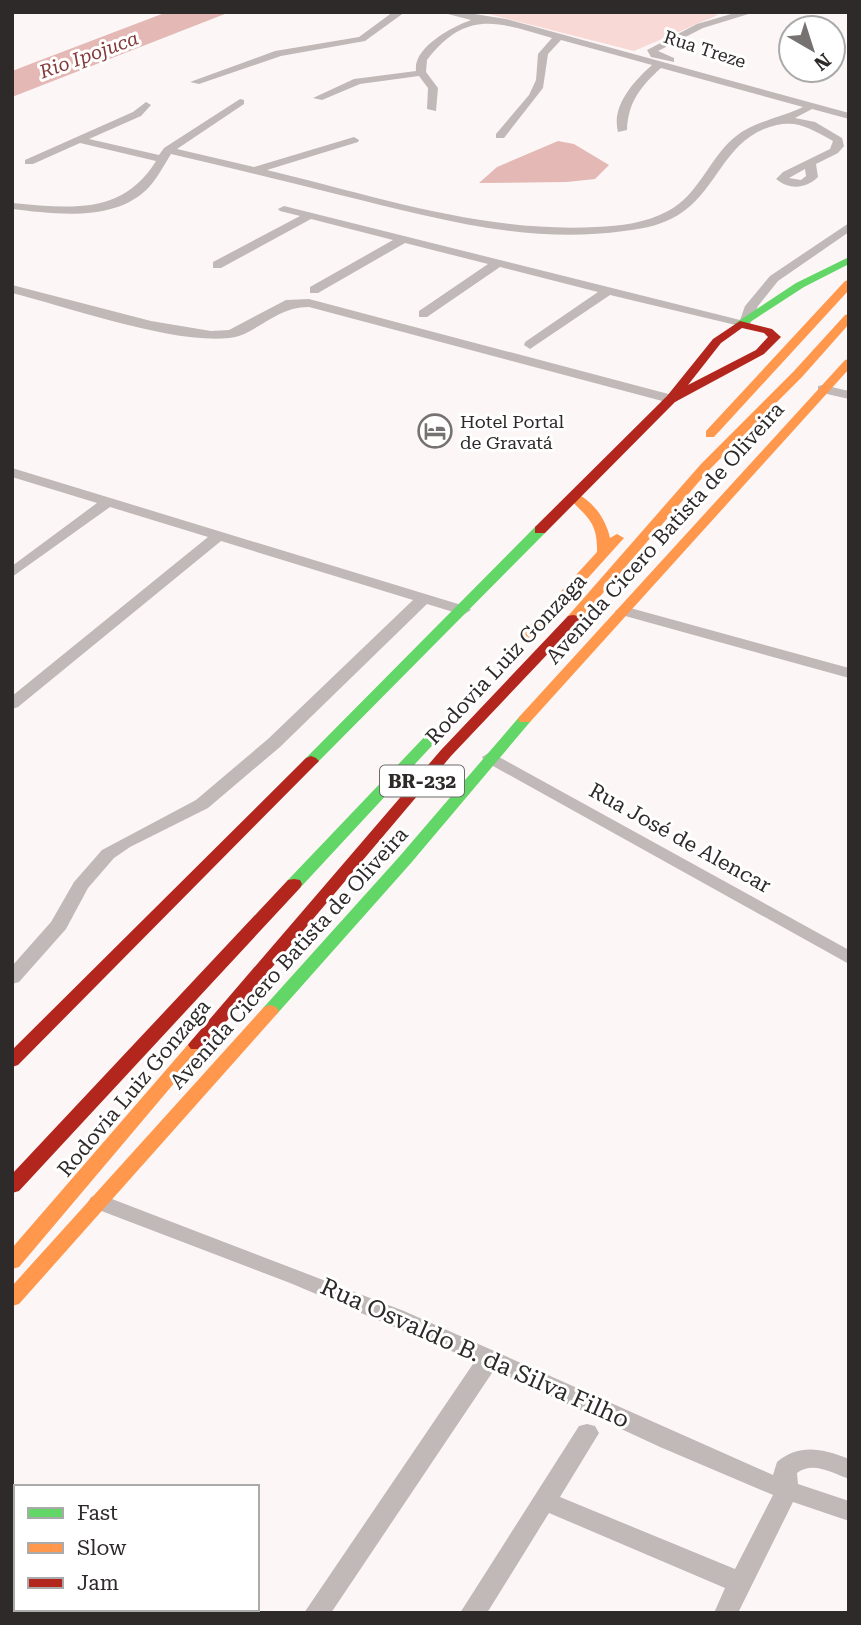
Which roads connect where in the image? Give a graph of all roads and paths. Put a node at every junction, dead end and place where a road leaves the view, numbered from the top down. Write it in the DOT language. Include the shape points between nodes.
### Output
graph roads {
  1 [pos="400,12"];
  2 [pos="445,12"];
  3 [pos="750,12"];
  4 [pos="483,19"];
  5 [pos="560,37"];
  6 [pos="659,64"];
  7 [pos="422,73"];
  8 [pos="195,82"];
  9 [pos="318,98"];
  10 [pos="240,102"];
  11 [pos="146,105"];
  12 [pos="803,106"];
  13 [pos="849,107"];
  14 [pos="432,109"];
  15 [pos="786,116"];
  16 [pos="849,116"];
  17 [pos="848,127"];
  18 [pos="622,130"];
  19 [pos="500,136"];
  20 [pos="79,140"];
  21 [pos="354,140"];
  22 [pos="165,155"];
  23 [pos="29,162"];
  24 [pos="810,164"];
  25 [pos="256,171"];
  26 [pos="12,206"];
  27 [pos="284,209"];
  28 [pos="311,215"];
  29 [pos="849,226"];
  30 [pos="403,239"];
  31 [pos="849,260"];
  32 [pos="498,263"];
  33 [pos="217,265"];
  34 [pos="849,284"];
  35 [pos="12,289"];
  36 [pos="314,290"];
  37 [pos="608,291"];
  38 [pos="423,314"];
  39 [pos="849,317"];
  40 [pos="743,322"];
  41 [pos="530,345"];
  42 [pos="849,362"];
  43 [pos="823,389"];
  44 [pos="849,394"];
  45 [pos="671,399"];
  46 [pos="697,448"];
  47 [pos="12,472"];
  48 [pos="574,497"];
  49 [pos="109,501"];
  50 [pos="632,521"];
  51 [pos="219,535"];
  52 [pos="604,552"];
  53 [pos="12,573"];
  54 [pos="424,598"];
  55 [pos="463,610"];
  56 [pos="623,611"];
  57 [pos="514,650"];
  58 [pos="849,673"];
  59 [pos="12,704"];
  60 [pos="447,721"];
  61 [pos="490,757"];
  62 [pos="849,958"];
  63 [pos="12,978"];
  64 [pos="12,1061"];
  65 [pos="12,1186"];
  66 [pos="99,1202"];
  67 [pos="12,1262"];
  68 [pos="12,1299"];
  69 [pos="491,1358"];
  70 [pos="587,1433"];
  71 [pos="849,1469"];
  72 [pos="786,1492"];
  73 [pos="545,1501"];
  74 [pos="849,1511"];
  75 [pos="741,1583"];
  76 [pos="726,1612"];
  77 [pos="317,1613"];
  78 [pos="473,1613"];
  1 -- 8 [label="street" via="362,39 279,53"];
  2 -- 4 [label="street"];
  3 -- 13 [label="street, Rua Treze" via="700,26 651,52"];
  4 -- 5 [label="street"];
  4 -- 7 [label="street" via="437,44 425,55"];
  5 -- 6 [label="street"];
  5 -- 19 [label="street" via="545,47 541,83"];
  6 -- 12 [label="street"];
  6 -- 18 [label="street" via="633,89 624,105"];
  7 -- 9 [label="street" via="358,81"];
  7 -- 14 [label="street" via="433,88"];
  10 -- 22 [label="street"];
  11 -- 20 [label="street" via="137,114"];
  12 -- 15 [label="street"];
  12 -- 16 [label="street"];
  12 -- 17 [label="street"];
  15 -- 24 [label="street" via="838,140 834,151"];
  15 -- 25 [label="street" via="756,126 739,138 680,209 654,221 609,230 553,233 486,227"];
  20 -- 22 [label="street"];
  20 -- 23 [label="street"];
  21 -- 25 [label="street"];
  22 -- 25 [label="street"];
  22 -- 26 [label="street" via="143,187 109,204 62,209"];
  27 -- 28 [label="street"];
  28 -- 30 [label="street"];
  28 -- 33 [label="street"];
  29 -- 40 [label="street" via="798,259 757,297"];
  30 -- 32 [label="street"];
  30 -- 36 [label="street"];
  31 -- 40 [label="main road"];
  32 -- 37 [label="street"];
  32 -- 38 [label="street"];
  34 -- 46 [label="main road"];
  35 -- 45 [label="street" via="150,325 211,335 232,334 290,303 309,303"];
  37 -- 40 [label="street"];
  37 -- 41 [label="street"];
  39 -- 67 [label="main road, Rodovia Luiz Gonzaga / BR-232" via="705,467 587,604 446,753"];
  40 -- 45 [label="main road" via="718,341"];
  40 -- 45 [label="main road" via="775,337 760,352"];
  42 -- 43 [label="main road, Avenida Cicero Batista de Oliveira"];
  43 -- 44 [label="street"];
  43 -- 56 [label="main road, Avenida Cicero Batista de Oliveira"];
  45 -- 48 [label="main road"];
  47 -- 49 [label="street"];
  48 -- 52 [label="main road" via="600,520 606,536"];
  48 -- 55 [label="main road"];
  49 -- 51 [label="street"];
  49 -- 53 [label="street"];
  50 -- 52 [label="main road, Rodovia Luiz Gonzaga"];
  51 -- 54 [label="street"];
  51 -- 59 [label="street"];
  52 -- 57 [label="main road, Rodovia Luiz Gonzaga"];
  54 -- 55 [label="street"];
  54 -- 63 [label="street" via="274,743 202,804 108,855 80,886 59,925"];
  55 -- 64 [label="main road"];
  56 -- 58 [label="street"];
  56 -- 61 [label="main road, Avenida Cicero Batista de Oliveira"];
  60 -- 65 [label="main road, Rodovia Luiz Gonzaga / BR-232"];
  61 -- 62 [label="street, Rua José de Alencar"];
  61 -- 66 [label="main road, Avenida Cicero Batista de Oliveira" via="405,860"];
  66 -- 68 [label="main road, Avenida Cicero Batista de Oliveira"];
  66 -- 69 [label="street, Rua Osvaldo B. da Silva Filho" via="292,1273"];
  69 -- 72 [label="street, Rua Osvaldo B. da Silva Filho"];
  69 -- 77 [label="street"];
  70 -- 73 [label="street"];
  71 -- 72 [label="street" via="805,1457 785,1469"];
  72 -- 74 [label="street, Rua Osvaldo B. da Silva Filho"];
  72 -- 75 [label="street"];
  73 -- 75 [label="street"];
  73 -- 78 [label="street"];
  75 -- 76 [label="street"];
}
